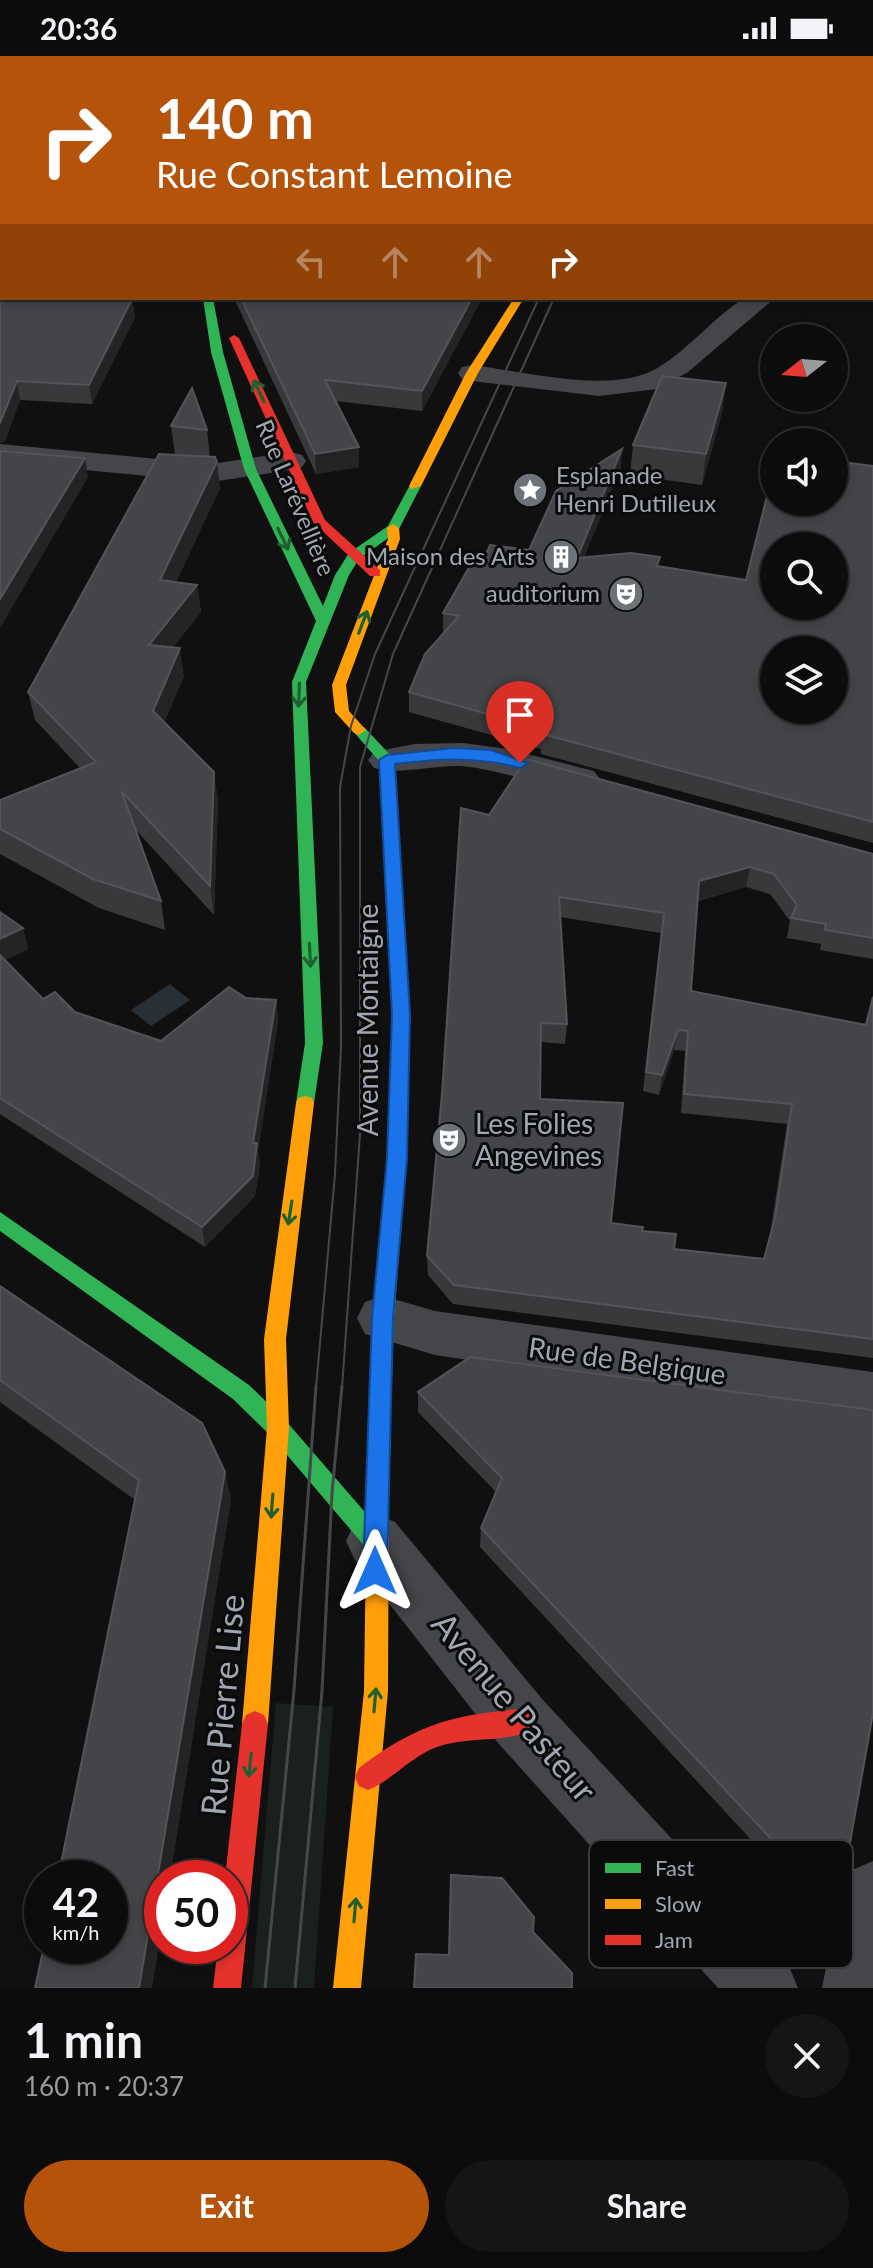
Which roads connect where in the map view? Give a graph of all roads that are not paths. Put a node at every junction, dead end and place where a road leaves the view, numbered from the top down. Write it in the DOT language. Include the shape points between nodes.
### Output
graph roads {
  1 [pos="210,300"];
  2 [pos="211,300"];
  3 [pos="518,300"];
  4 [pos="759,300"];
  5 [pos="472,373"];
  6 [pos="2,456"];
  7 [pos="246,456"];
  8 [pos="291,461"];
  9 [pos="393,528"];
  10 [pos="354,556"];
  11 [pos="380,577"];
  12 [pos="323,621"];
  13 [pos="387,760"];
  14 [pos="613,788"];
  15 [pos="0,1220"];
  16 [pos="383,1318"];
  17 [pos="873,1396"];
  18 [pos="278,1428"];
  19 [pos="375,1541"];
  20 [pos="521,1722"];
  21 [pos="368,1777"];
  22 [pos="629,1840"];
  23 [pos="873,1894"];
  24 [pos="746,1968"];
  25 [pos="227,1988"];
  26 [pos="347,1988"];
  27 [pos="764,1988"];
  28 [pos="856,1988"];
  1 -- 7 [label="main road, Rue Larévellière" via="217,352"];
  8 -- 2 [label="main road, Rue Larévellière, one-way" via="240,349"];
  3 -- 5 [label="main road, Avenue Montaigne"];
  4 -- 5 [label="street" via="665,375 644,384 601,387"];
  5 -- 9 [label="main road, Avenue Montaigne"];
  6 -- 7 [label="street" via="211,473"];
  7 -- 8 [label="street"];
  7 -- 12 [label="main road, Rue Larévellière, one-way"];
  8 -- 10 [label="main road, Rue Larévellière" via="319,522"];
  9 -- 10 [label="main road, Avenue Montaigne"];
  9 -- 11 [label="main road, Avenue Montaigne"];
  10 -- 11 [label="main road, Rue Larévellière"];
  10 -- 12 [label="main road, Avenue Montaigne"];
  13 -- 11 [label="main road, Avenue Montaigne, one-way" via="351,726 338,700"];
  12 -- 18 [label="main road, Avenue Montaigne, one-way" via="299,682 314,1043 275,1339"];
  13 -- 14 [label="street" via="417,754 491,755"];
  13 -- 16 [label="main road, Avenue Montaigne" via="401,1015 397,1158"];
  15 -- 18 [label="main road, Avenue Pasteur" via="200,1360"];
  16 -- 17 [label="street, Rue de Belgique" via="435,1333"];
  16 -- 19 [label="main road, Avenue Montaigne"];
  18 -- 19 [label="main road, Avenue Pasteur"];
  18 -- 25 [label="main road, Rue Pierre Lise, one-way" via="258,1692"];
  19 -- 20 [label="street, Avenue Pasteur"];
  21 -- 19 [label="main road, one-way" via="376,1691"];
  20 -- 21 [label="main road" via="448,1727 426,1734"];
  20 -- 22 [label="street, Avenue Pasteur"];
  26 -- 21 [label="main road, one-way"];
  23 -- 28 [label="street"];
  24 -- 27 [label="street, Avenue Pasteur"];
}
